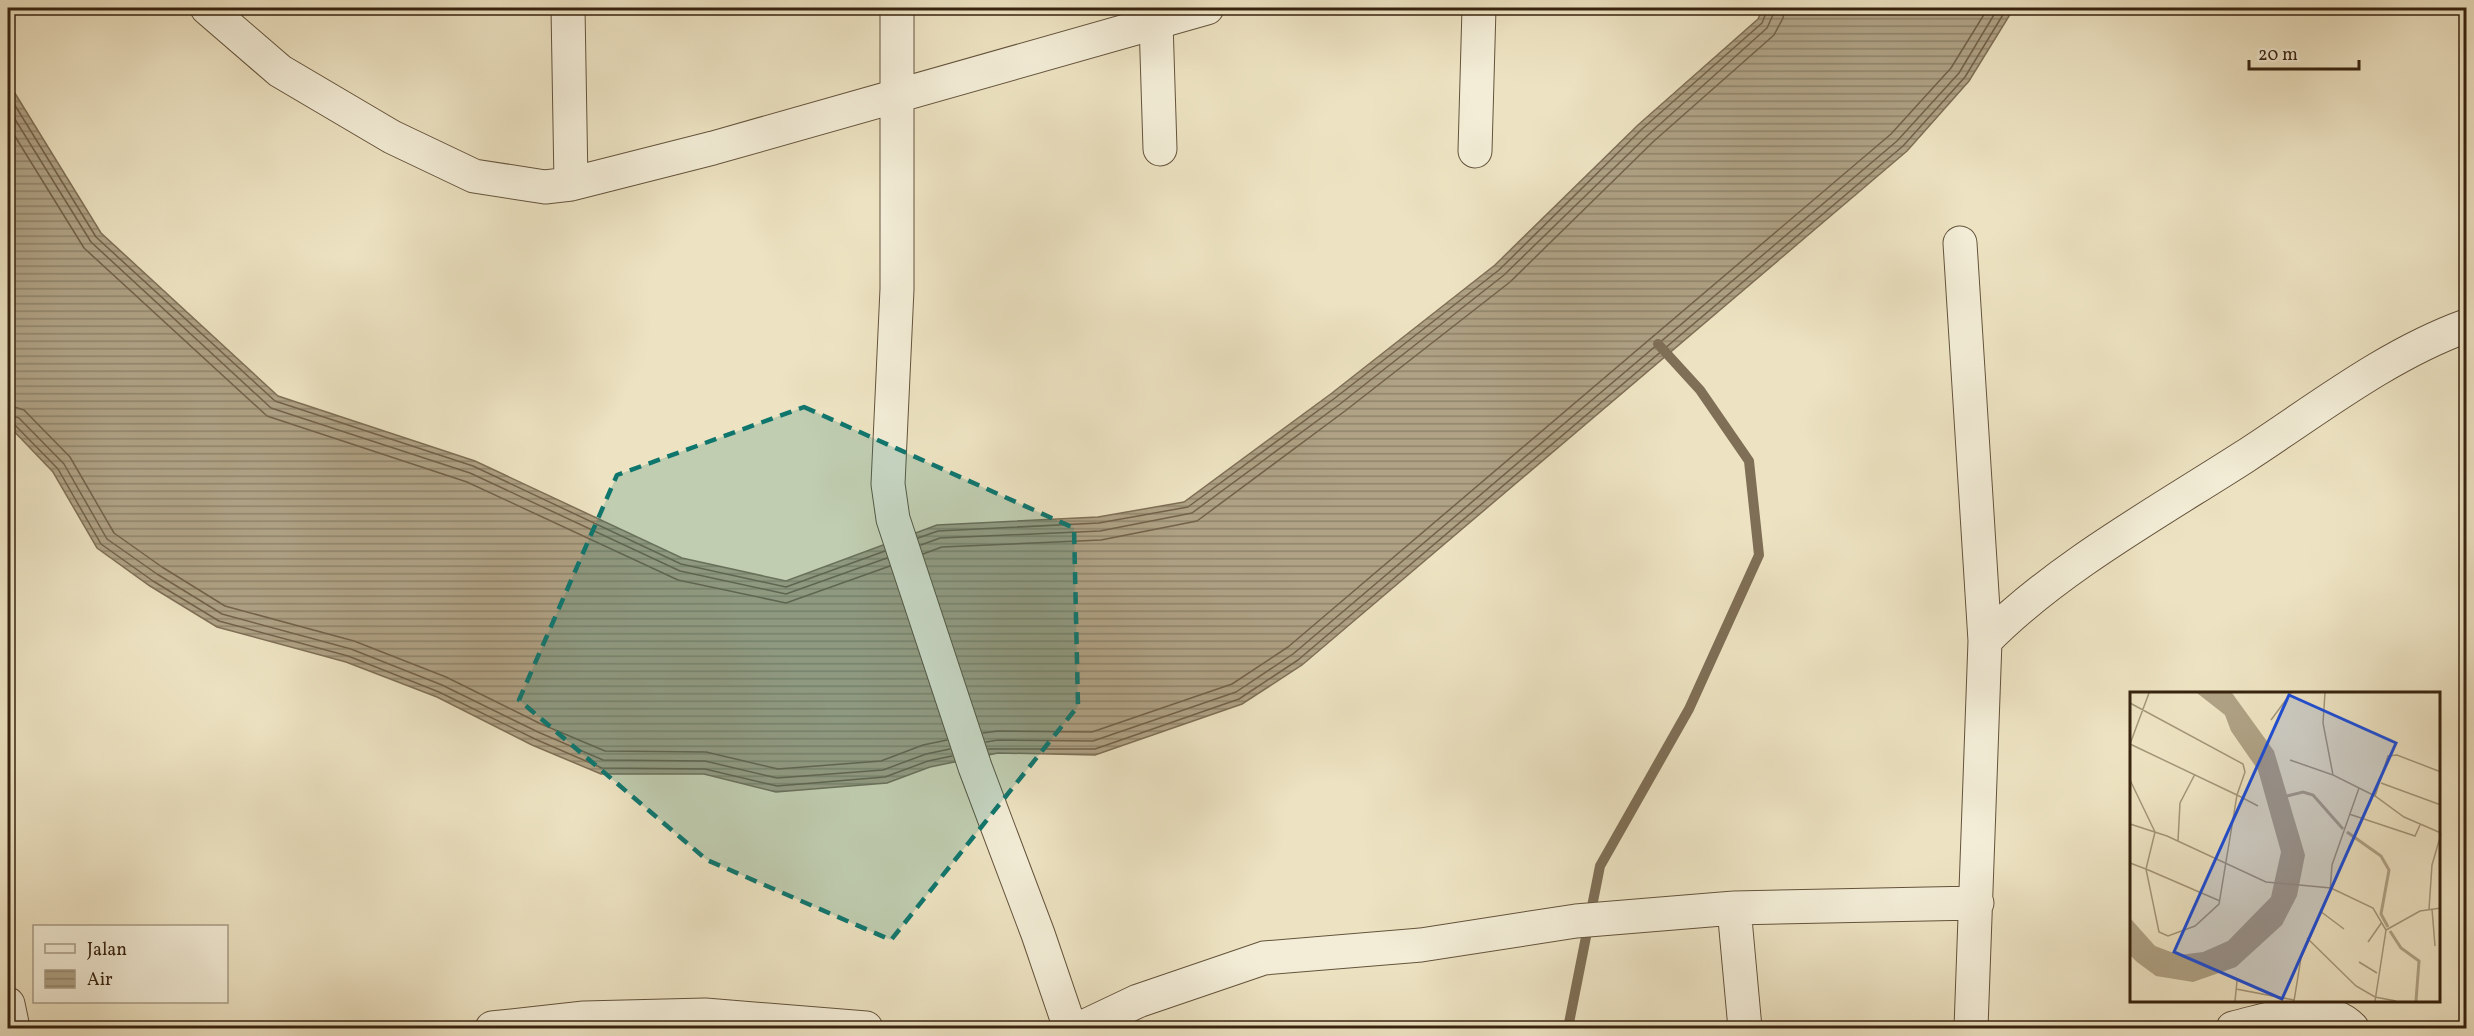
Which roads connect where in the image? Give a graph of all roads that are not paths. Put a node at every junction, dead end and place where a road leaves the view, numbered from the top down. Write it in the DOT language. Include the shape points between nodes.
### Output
graph roads {
  1 [pos="207,8"];
  2 [pos="568,8"];
  3 [pos="897,8"];
  4 [pos="1207,8"];
  5 [pos="1479,8"];
  6 [pos="1156,22"];
  7 [pos="898,97"];
  8 [pos="1160,148"];
  9 [pos="1475,151"];
  10 [pos="571,184"];
  11 [pos="1960,243"];
  12 [pos="2466,326"];
  13 [pos="1985,641"];
  14 [pos="1977,903"];
  15 [pos="1734,908"];
  16 [pos="8,1004"];
  17 [pos="581,1023"];
  18 [pos="852,1028"];
  19 [pos="13,1029"];
  20 [pos="492,1029"];
  21 [pos="1070,1029"];
  22 [pos="1081,1029"];
  23 [pos="1745,1029"];
  24 [pos="1971,1029"];
  25 [pos="2233,1029"];
  26 [pos="2352,1029"];
  1 -- 10 [label="street" via="280,71 392,137 474,176 546,187"];
  2 -- 10 [label="street"];
  3 -- 7 [label="street"];
  4 -- 6 [label="street"];
  5 -- 9 [label="street"];
  6 -- 7 [label="street"];
  6 -- 8 [label="street"];
  7 -- 10 [label="street"];
  7 -- 21 [label="street" via="897,289 888,484 893,519 975,767"];
  11 -- 13 [label="street"];
  12 -- 13 [label="street" via="2375,372 2116,540 2010,616"];
  13 -- 14 [label="street"];
  14 -- 15 [label="street"];
  14 -- 24 [label="street"];
  15 -- 22 [label="street" via="1592,919 1421,945 1264,958 1138,1001"];
  15 -- 23 [label="street"];
  16 -- 19 [label="street"];
  17 -- 18 [label="street" via="705,1015"];
  17 -- 20 [label="street"];
  25 -- 26 [label="street" via="2308,1012 2342,1018"];
}
